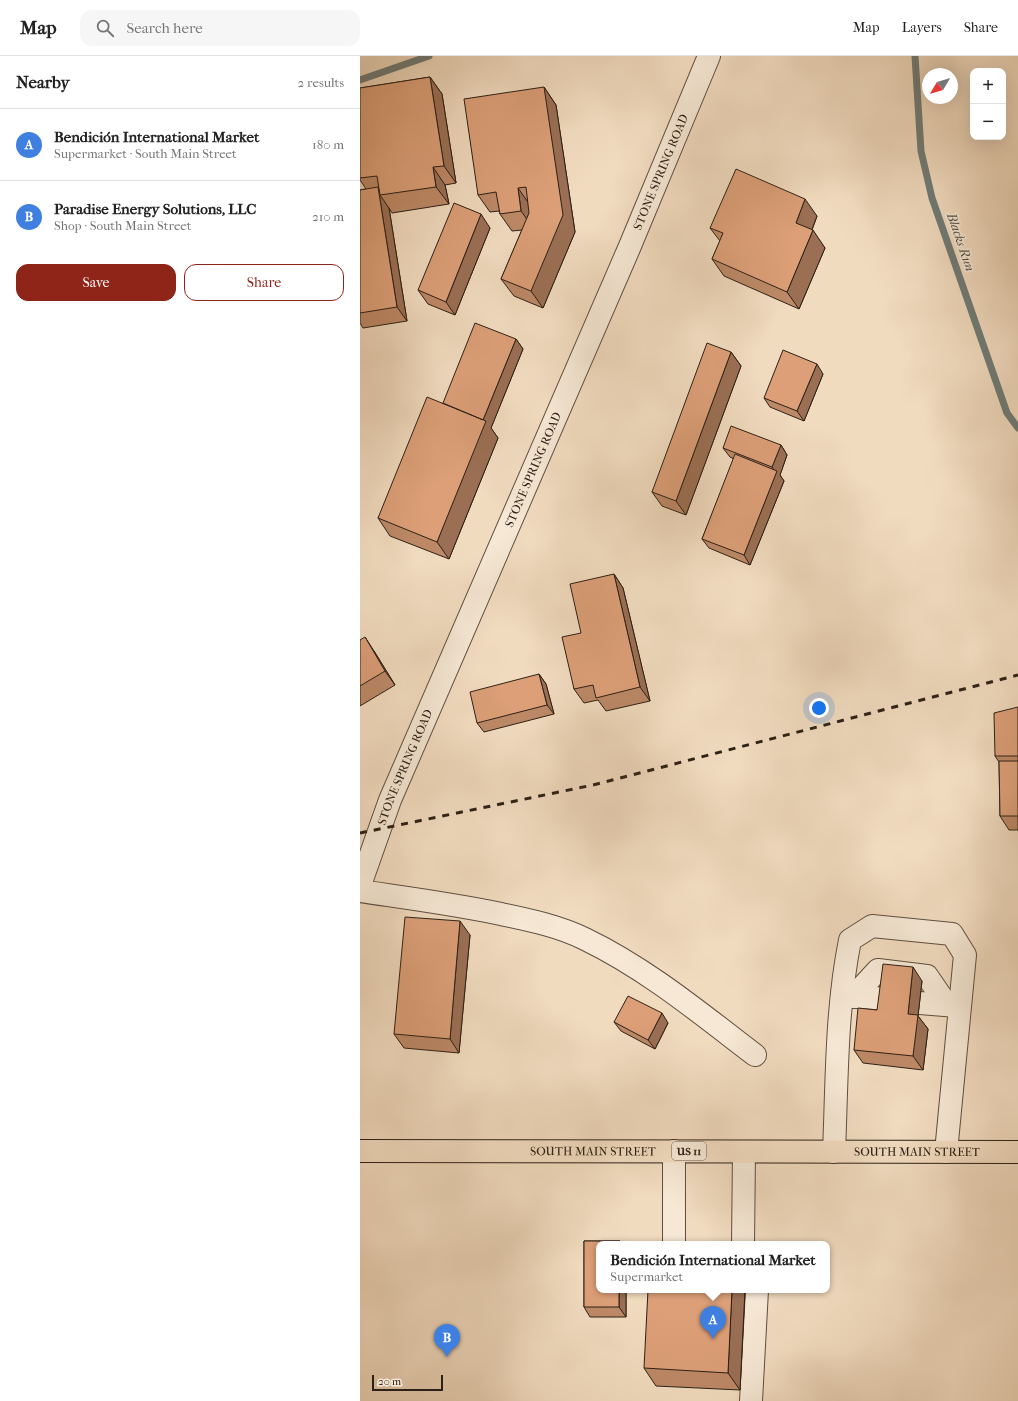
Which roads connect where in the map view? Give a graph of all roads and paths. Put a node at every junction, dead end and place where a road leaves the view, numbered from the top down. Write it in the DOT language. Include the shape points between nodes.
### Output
graph roads {
  1 [pos="707,61"];
  2 [pos="360,885"];
  3 [pos="360,891"];
  4 [pos="847,997"];
  5 [pos="890,999"];
  6 [pos="920,1003"];
  7 [pos="953,1006"];
  8 [pos="755,1055"];
  9 [pos="360,1151"];
  10 [pos="674,1151"];
  11 [pos="744,1152"];
  12 [pos="834,1152"];
  13 [pos="946,1152"];
  14 [pos="1018,1152"];
  15 [pos="674,1241"];
  16 [pos="743,1241"];
  17 [pos="757,1293"];
  18 [pos="751,1401"];
  1 -- 2 [label="street, STONE SPRING ROAD" via="615,282 390,800"];
  3 -- 8 [label="street" via="454,904 564,930 629,963 670,990"];
  4 -- 5 [label="street"];
  4 -- 7 [label="street" via="878,970 927,976"];
  4 -- 7 [label="street" via="845,965 850,940 872,926 952,934 965,955"];
  4 -- 12 [label="street" via="838,1033"];
  6 -- 7 [label="street"];
  7 -- 13 [label="street"];
  9 -- 10 [label="main road, SOUTH MAIN STREET / US 11"];
  10 -- 11 [label="main road, SOUTH MAIN STREET / US 11"];
  10 -- 15 [label="street"];
  11 -- 12 [label="main road, SOUTH MAIN STREET / US 11"];
  11 -- 16 [label="street"];
  12 -- 13 [label="main road, SOUTH MAIN STREET / US 11"];
  13 -- 14 [label="main road, SOUTH MAIN STREET / US 11"];
  17 -- 18 [label="street"];
}
